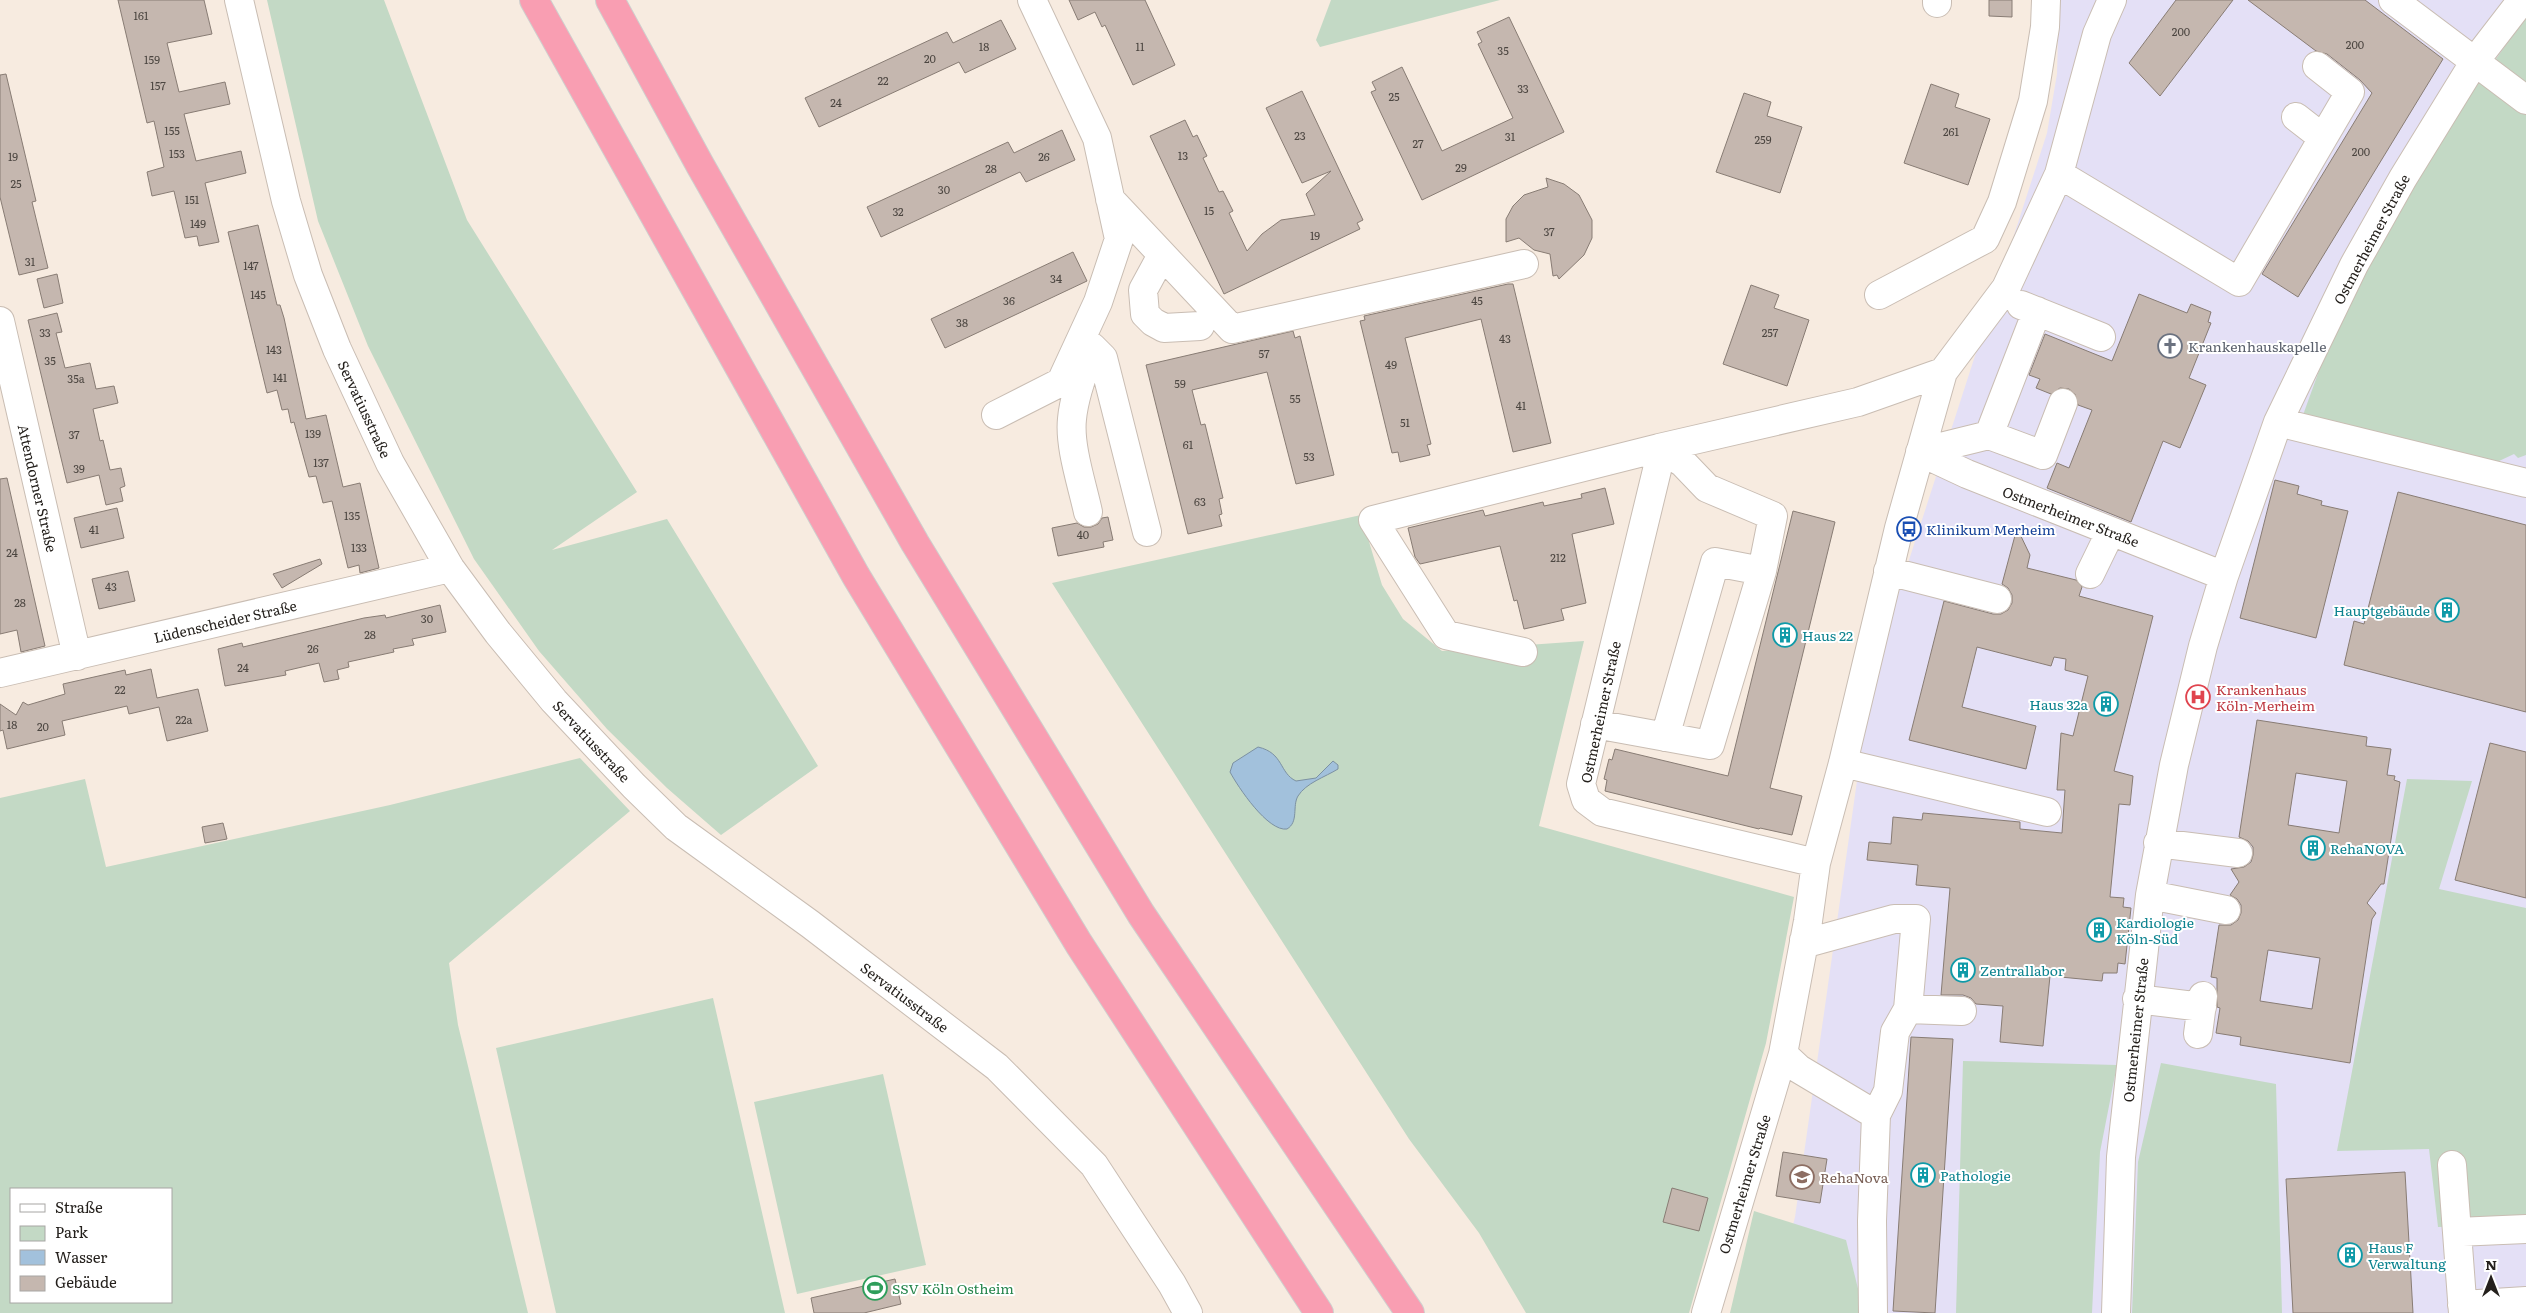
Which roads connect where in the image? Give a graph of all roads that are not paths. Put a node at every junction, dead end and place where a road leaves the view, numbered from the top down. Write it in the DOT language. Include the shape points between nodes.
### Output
graph roads {
  1 [pos="239,0"];
  2 [pos="534,0"];
  3 [pos="610,0"];
  4 [pos="1032,0"];
  5 [pos="2046,0"];
  6 [pos="2112,0"];
  7 [pos="2393,0"];
  8 [pos="2522,0"];
  9 [pos="2475,61"];
  10 [pos="2317,66"];
  11 [pos="2526,100"];
  12 [pos="2296,117"];
  13 [pos="2323,138"];
  14 [pos="2059,174"];
  15 [pos="1109,198"];
  16 [pos="1139,231"];
  17 [pos="1162,255"];
  18 [pos="1524,264"];
  19 [pos="2006,288"];
  20 [pos="1879,295"];
  21 [pos="2037,311"];
  22 [pos="0,321"];
  23 [pos="1200,326"];
  24 [pos="2100,337"];
  25 [pos="1092,347"];
  26 [pos="1943,372"];
  27 [pos="2063,403"];
  28 [pos="996,414"];
  29 [pos="2278,422"];
  30 [pos="1989,435"];
  31 [pos="1659,448"];
  32 [pos="1920,452"];
  33 [pos="2526,483"];
  34 [pos="1088,512"];
  35 [pos="1147,532"];
  36 [pos="2110,533"];
  37 [pos="450,568"];
  38 [pos="1762,571"];
  39 [pos="1888,571"];
  40 [pos="2090,574"];
  41 [pos="2224,576"];
  42 [pos="1997,599"];
  43 [pos="1523,652"];
  44 [pos="77,656"];
  45 [pos="0,673"];
  46 [pos="1595,724"];
  47 [pos="1665,737"];
  48 [pos="1843,763"];
  49 [pos="2047,812"];
  50 [pos="2158,843"];
  51 [pos="2238,853"];
  52 [pos="1816,863"];
  53 [pos="2150,895"];
  54 [pos="2226,910"];
  55 [pos="1804,940"];
  56 [pos="2137,998"];
  57 [pos="1908,1009"];
  58 [pos="1962,1011"];
  59 [pos="2198,1034"];
  60 [pos="1783,1054"];
  61 [pos="1876,1115"];
  62 [pos="2452,1165"];
  63 [pos="2526,1229"];
  64 [pos="2457,1232"];
  65 [pos="2526,1301"];
  66 [pos="2463,1309"];
  67 [pos="1188,1313"];
  68 [pos="1319,1313"];
  69 [pos="1410,1313"];
  70 [pos="1706,1313"];
  71 [pos="1873,1313"];
  72 [pos="2116,1313"];
  1 -- 37 [label="street, Servatiusstraße" via="286,201 308,275 337,349 390,463"];
  2 -- 68 [label="highway" via="856,576 1079,944"];
  3 -- 69 [label="highway" via="920,551 1141,914"];
  4 -- 15 [label="street" via="1097,138"];
  5 -- 20 [label="street" via="2033,101 2002,202 1985,240"];
  6 -- 14 [label="street, Ostmerheimer Straße" via="2097,34"];
  7 -- 9 [label="street"];
  8 -- 9 [label="street, Ostmerheimer Straße"];
  9 -- 11 [label="street"];
  9 -- 29 [label="street, Ostmerheimer Straße" via="2354,265"];
  10 -- 13 [label="street" via="2350,92"];
  12 -- 13 [label="street"];
  13 -- 14 [label="street" via="2239,282"];
  14 -- 19 [label="street, Ostmerheimer Straße"];
  15 -- 16 [label="street"];
  15 -- 28 [label="street" via="1119,240 1098,302 1061,382"];
  16 -- 17 [label="street"];
  16 -- 25 [label="street"];
  17 -- 18 [label="street" via="1232,329"];
  17 -- 23 [label="street" via="1143,290 1145,314 1164,328"];
  19 -- 21 [label="street" via="2019,304"];
  19 -- 26 [label="street, Ostmerheimer Straße"];
  21 -- 24 [label="street"];
  21 -- 30 [label="street"];
  22 -- 44 [label="street, Attendorner Straße"];
  25 -- 34 [label="street" via="1080,380 1072,420"];
  25 -- 35 [label="street" via="1104,358"];
  26 -- 31 [label="street" via="1858,402"];
  26 -- 32 [label="street, Ostmerheimer Straße"];
  27 -- 30 [label="street" via="2043,455"];
  29 -- 33 [label="street"];
  29 -- 41 [label="street, Ostmerheimer Straße"];
  30 -- 32 [label="street"];
  31 -- 38 [label="street" via="1683,464 1707,488 1774,516"];
  31 -- 43 [label="street" via="1373,520 1446,635"];
  31 -- 46 [label="street, Ostmerheimer Straße" via="1657,470"];
  32 -- 36 [label="street, Ostmerheimer Straße"];
  32 -- 39 [label="street, Ostmerheimer Straße"];
  36 -- 40 [label="street"];
  36 -- 41 [label="street, Ostmerheimer Straße"];
  37 -- 44 [label="street, Lüdenscheider Straße"];
  37 -- 67 [label="street, Servatiusstraße" via="554,701 676,827 810,924 997,1067 1088,1158"];
  38 -- 47 [label="street" via="1710,745"];
  38 -- 47 [label="street" via="1714,562"];
  39 -- 42 [label="street"];
  39 -- 48 [label="street, Ostmerheimer Straße"];
  41 -- 50 [label="street, Ostmerheimer Straße" via="2202,646"];
  44 -- 45 [label="street, Lüdenscheider Straße"];
  46 -- 47 [label="street"];
  46 -- 52 [label="street, Ostmerheimer Straße" via="1581,784 1586,800 1602,812"];
  48 -- 49 [label="street"];
  48 -- 52 [label="street, Ostmerheimer Straße"];
  50 -- 51 [label="street"];
  50 -- 53 [label="street, Ostmerheimer Straße"];
  52 -- 55 [label="street, Ostmerheimer Straße"];
  53 -- 54 [label="street"];
  53 -- 56 [label="street, Ostmerheimer Straße"];
  55 -- 57 [label="street" via="1814,941 1894,918 1916,918"];
  55 -- 60 [label="street, Ostmerheimer Straße"];
  56 -- 59 [label="street" via="2202,1002"];
  56 -- 72 [label="street, Ostmerheimer Straße" via="2121,1157"];
  57 -- 58 [label="street"];
  57 -- 61 [label="street" via="1895,1032 1888,1091"];
  60 -- 61 [label="street" via="1799,1069"];
  60 -- 70 [label="street, Ostmerheimer Straße"];
  61 -- 71 [label="street"];
  62 -- 64 [label="street"];
  63 -- 64 [label="street"];
  64 -- 66 [label="street"];
  65 -- 66 [label="street"];
}
